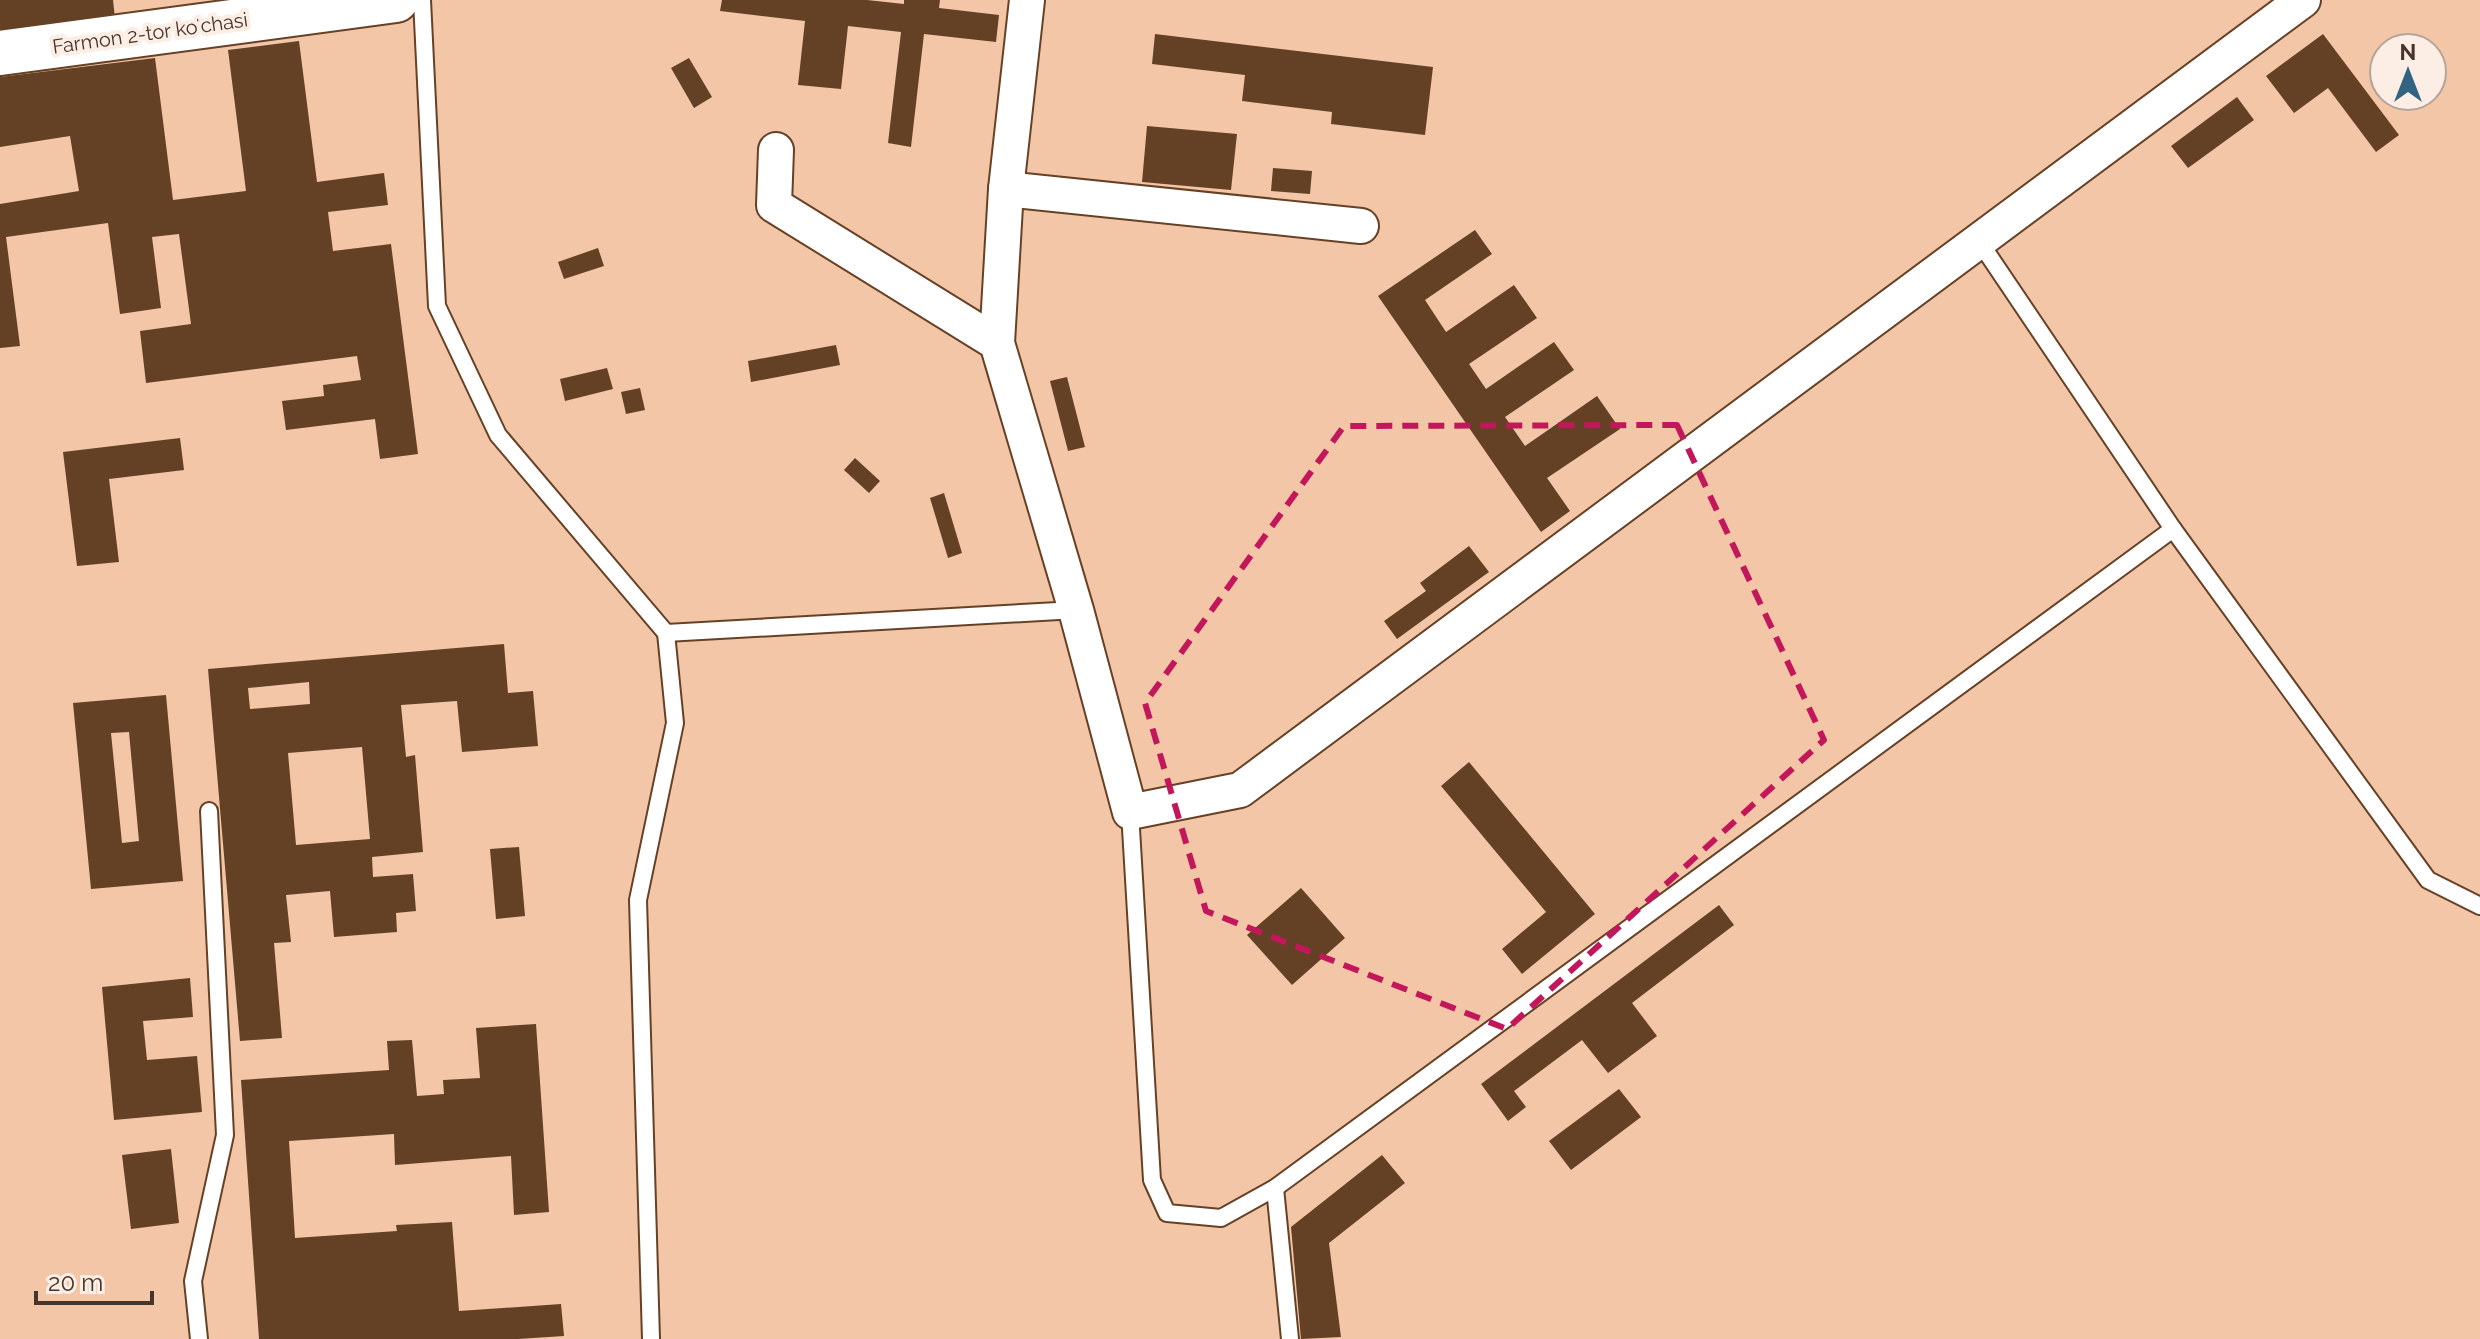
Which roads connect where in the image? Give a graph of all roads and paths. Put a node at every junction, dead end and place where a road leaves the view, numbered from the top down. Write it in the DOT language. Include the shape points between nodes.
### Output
graph roads {
  1 [pos="396,0"];
  2 [pos="422,0"];
  3 [pos="1027,0"];
  4 [pos="2303,0"];
  5 [pos="0,53"];
  6 [pos="776,150"];
  7 [pos="1006,189"];
  8 [pos="1361,226"];
  9 [pos="1979,241"];
  10 [pos="997,343"];
  11 [pos="2173,529"];
  12 [pos="1076,610"];
  13 [pos="666,633"];
  14 [pos="209,811"];
  15 [pos="1130,812"];
  16 [pos="2480,906"];
  17 [pos="1275,1188"];
  18 [pos="199,1339"];
  19 [pos="651,1339"];
  20 [pos="1290,1339"];
  1 -- 5 [label="street, Farmon 2-tor koʻchasi"];
  2 -- 13 [label="lane" via="437,306 498,435"];
  3 -- 7 [label="street"];
  4 -- 9 [label="street"];
  6 -- 10 [label="street" via="774,205"];
  7 -- 8 [label="street"];
  7 -- 10 [label="street"];
  9 -- 11 [label="lane"];
  9 -- 15 [label="street" via="1240,790"];
  10 -- 12 [label="street"];
  11 -- 16 [label="lane" via="2428,880"];
  11 -- 17 [label="lane"];
  12 -- 13 [label="lane"];
  12 -- 15 [label="street"];
  13 -- 19 [label="lane" via="675,723 638,900"];
  14 -- 18 [label="lane" via="225,1135 193,1281"];
  15 -- 17 [label="lane" via="1152,1180 1167,1213 1221,1218"];
  17 -- 20 [label="lane"];
}
